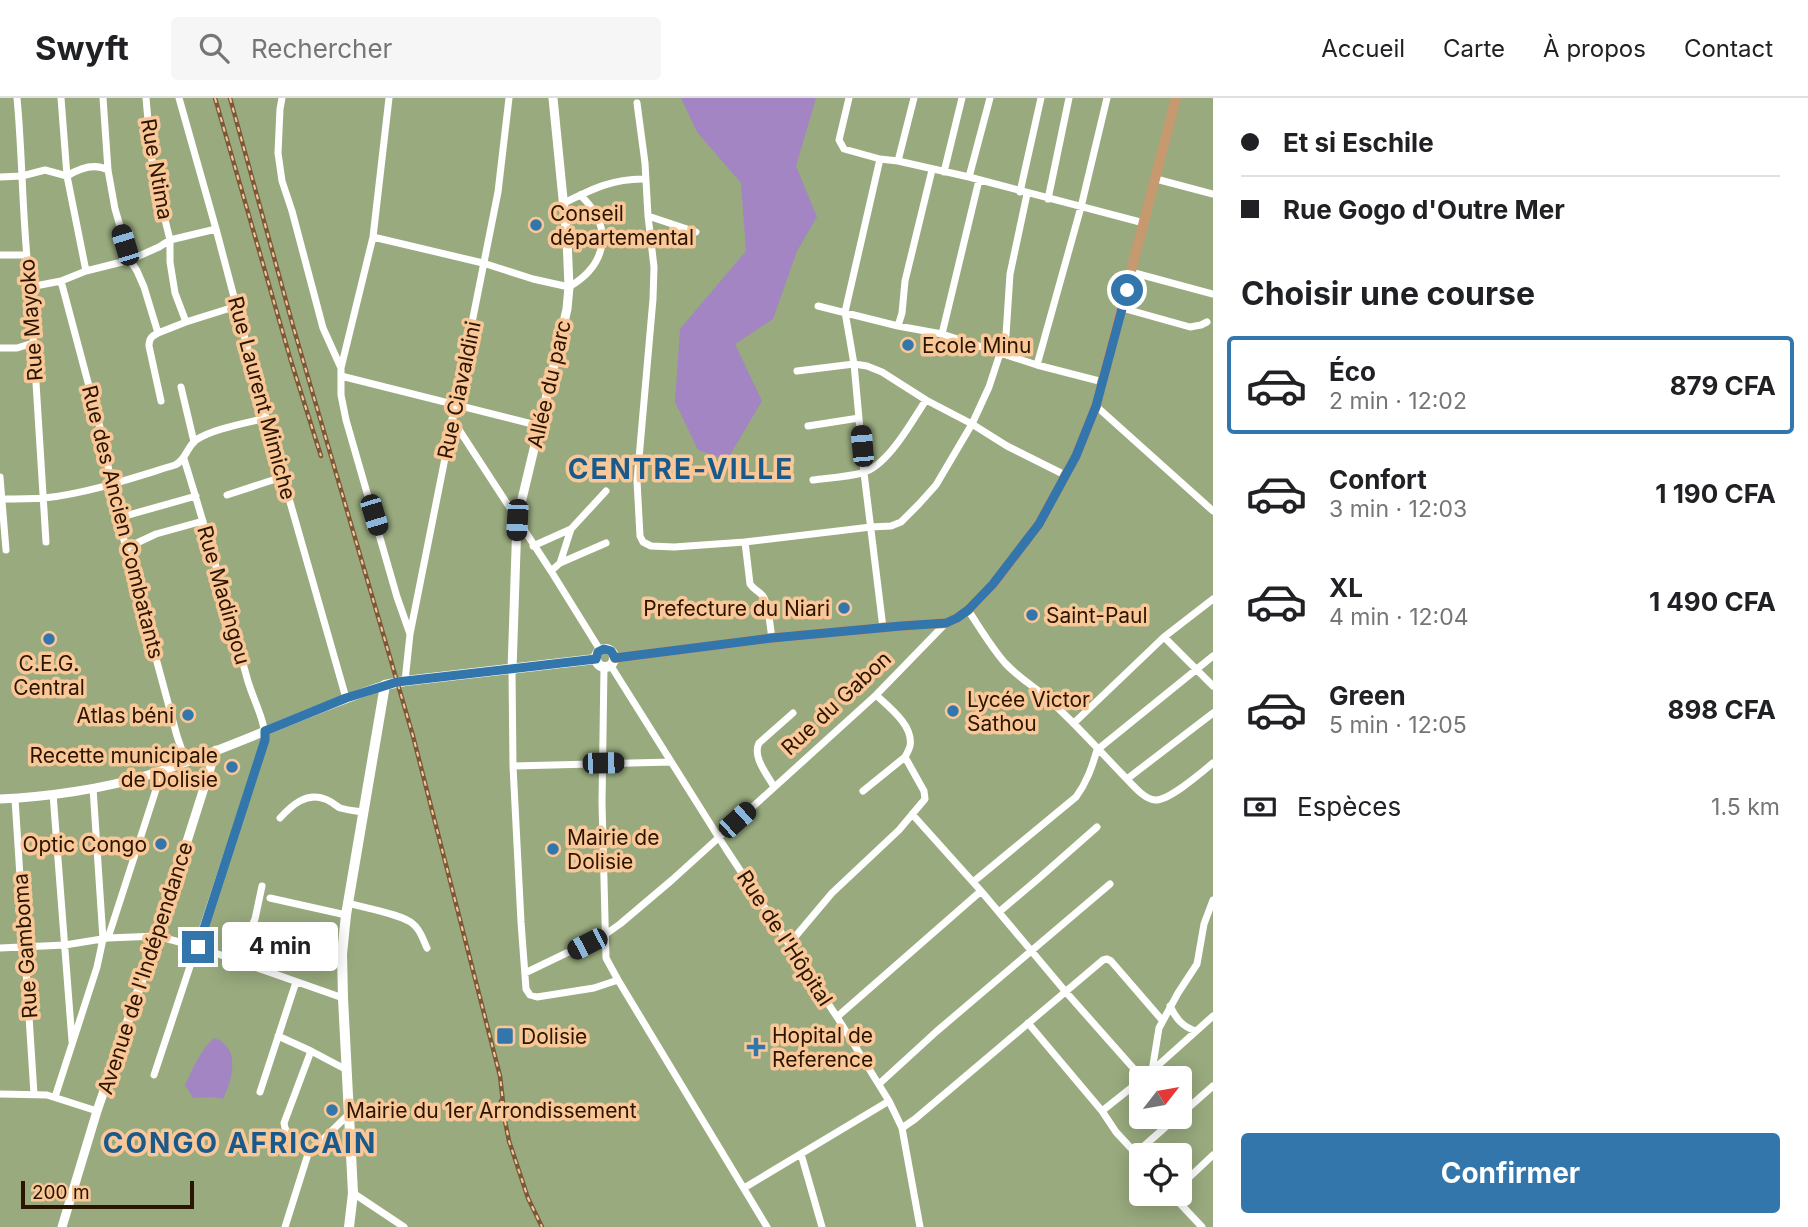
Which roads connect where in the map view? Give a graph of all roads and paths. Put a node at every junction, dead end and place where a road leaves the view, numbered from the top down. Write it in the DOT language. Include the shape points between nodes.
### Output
graph roads {
  1 [pos="17,98"];
  2 [pos="61,98"];
  3 [pos="103,98"];
  4 [pos="146,98"];
  5 [pos="179,98"];
  6 [pos="282,98"];
  7 [pos="389,98"];
  8 [pos="509,98"];
  9 [pos="553,98"];
  10 [pos="849,98"];
  11 [pos="914,98"];
  12 [pos="962,98"];
  13 [pos="990,98"];
  14 [pos="1041,98"];
  15 [pos="1069,98"];
  16 [pos="1107,98"];
  17 [pos="1176,98"];
  18 [pos="637,103"];
  19 [pos="880,159"];
  20 [pos="898,161"];
  21 [pos="108,170"];
  22 [pos="932,170"];
  23 [pos="944,172"];
  24 [pos="22,176"];
  25 [pos="67,176"];
  26 [pos="0,177"];
  27 [pos="969,177"];
  28 [pos="1156,178"];
  29 [pos="646,179"];
  30 [pos="979,180"];
  31 [pos="1023,192"];
  32 [pos="1213,194"];
  33 [pos="580,195"];
  34 [pos="1048,199"];
  35 [pos="564,203"];
  36 [pos="1081,207"];
  37 [pos="648,216"];
  38 [pos="1144,223"];
  39 [pos="216,229"];
  40 [pos="696,232"];
  41 [pos="373,237"];
  42 [pos="170,240"];
  43 [pos="0,255"];
  44 [pos="26,255"];
  45 [pos="130,260"];
  46 [pos="483,262"];
  47 [pos="86,271"];
  48 [pos="1131,272"];
  49 [pos="61,281"];
  50 [pos="30,287"];
  51 [pos="569,287"];
  52 [pos="1213,294"];
  53 [pos="237,306"];
  54 [pos="818,306"];
  55 [pos="1122,308"];
  56 [pos="845,312"];
  57 [pos="186,322"];
  58 [pos="1207,322"];
  59 [pos="898,326"];
  60 [pos="158,333"];
  61 [pos="942,334"];
  62 [pos="33,343"];
  63 [pos="0,348"];
  64 [pos="1001,352"];
  65 [pos="854,364"];
  66 [pos="1037,365"];
  67 [pos="797,371"];
  68 [pos="341,372"];
  69 [pos="1103,382"];
  70 [pos="181,387"];
  71 [pos="926,400"];
  72 [pos="161,401"];
  73 [pos="455,405"];
  74 [pos="1096,406"];
  75 [pos="265,418"];
  76 [pos="859,418"];
  77 [pos="452,419"];
  78 [pos="972,424"];
  79 [pos="540,426"];
  80 [pos="808,426"];
  81 [pos="194,442"];
  82 [pos="184,459"];
  83 [pos="864,473"];
  84 [pos="1065,475"];
  85 [pos="0,477"];
  86 [pos="282,477"];
  87 [pos="813,480"];
  88 [pos="110,485"];
  89 [pos="606,491"];
  90 [pos="227,495"];
  91 [pos="195,496"];
  92 [pos="43,498"];
  93 [pos="1,499"];
  94 [pos="1213,511"];
  95 [pos="118,518"];
  96 [pos="517,520"];
  97 [pos="203,521"];
  98 [pos="871,527"];
  99 [pos="571,529"];
  100 [pos="46,542"];
  101 [pos="745,542"];
  102 [pos="606,544"];
  103 [pos="533,546"];
  104 [pos="127,548"];
  105 [pos="6,550"];
  106 [pos="560,563"];
  107 [pos="551,571"];
  108 [pos="1213,599"];
  109 [pos="968,610"];
  110 [pos="946,623"];
  111 [pos="883,628"];
  112 [pos="410,634"];
  113 [pos="1164,637"];
  114 [pos="772,638"];
  115 [pos="598,655"];
  116 [pos="1213,656"];
  117 [pos="610,664"];
  118 [pos="1196,668"];
  119 [pos="512,670"];
  120 [pos="405,681"];
  121 [pos="385,685"];
  122 [pos="1213,686"];
  123 [pos="876,695"];
  124 [pos="346,698"];
  125 [pos="793,713"];
  126 [pos="1213,713"];
  127 [pos="1074,723"];
  128 [pos="265,731"];
  129 [pos="216,750"];
  130 [pos="1097,750"];
  131 [pos="905,757"];
  132 [pos="186,762"];
  133 [pos="671,762"];
  134 [pos="603,763"];
  135 [pos="1213,763"];
  136 [pos="513,766"];
  137 [pos="162,771"];
  138 [pos="1127,779"];
  139 [pos="774,787"];
  140 [pos="93,788"];
  141 [pos="863,791"];
  142 [pos="53,793"];
  143 [pos="0,799"];
  144 [pos="16,799"];
  145 [pos="363,812"];
  146 [pos="912,814"];
  147 [pos="281,818"];
  148 [pos="1097,827"];
  149 [pos="719,836"];
  150 [pos="973,882"];
  151 [pos="1110,884"];
  152 [pos="262,886"];
  153 [pos="981,891"];
  154 [pos="270,898"];
  155 [pos="1213,900"];
  156 [pos="348,903"];
  157 [pos="999,912"];
  158 [pos="346,915"];
  159 [pos="606,934"];
  160 [pos="156,936"];
  161 [pos="106,939"];
  162 [pos="789,944"];
  163 [pos="65,945"];
  164 [pos="25,946"];
  165 [pos="198,947"];
  166 [pos="0,948"];
  167 [pos="427,948"];
  168 [pos="1031,950"];
  169 [pos="237,961"];
  170 [pos="525,973"];
  171 [pos="618,980"];
  172 [pos="296,982"];
  173 [pos="1065,991"];
  174 [pos="343,998"];
  175 [pos="1170,1006"];
  176 [pos="1213,1016"];
  177 [pos="837,1017"];
  178 [pos="1162,1020"];
  179 [pos="1028,1023"];
  180 [pos="1196,1031"];
  181 [pos="278,1036"];
  182 [pos="73,1046"];
  183 [pos="311,1051"];
  184 [pos="1131,1066"];
  185 [pos="1153,1066"];
  186 [pos="1158,1066"];
  187 [pos="347,1070"];
  188 [pos="154,1075"];
  189 [pos="879,1084"];
  190 [pos="1213,1086"];
  191 [pos="1129,1089"];
  192 [pos="260,1092"];
  193 [pos="0,1094"];
  194 [pos="34,1094"];
  195 [pos="55,1097"];
  196 [pos="889,1101"];
  197 [pos="1192,1105"];
  198 [pos="97,1111"];
  199 [pos="1102,1111"];
  200 [pos="350,1113"];
  201 [pos="902,1128"];
  202 [pos="1166,1129"];
  203 [pos="1151,1143"];
  204 [pos="1129,1146"];
  205 [pos="308,1154"];
  206 [pos="801,1154"];
  207 [pos="1213,1155"];
  208 [pos="1192,1175"];
  209 [pos="744,1188"];
  210 [pos="353,1193"];
  211 [pos="1182,1206"];
  212 [pos="62,1227"];
  213 [pos="285,1227"];
  214 [pos="349,1227"];
  215 [pos="404,1227"];
  216 [pos="767,1227"];
  217 [pos="822,1227"];
  218 [pos="920,1227"];
  219 [pos="1202,1227"];
  1 -- 24 [label="street, Rue Mayoko"];
  2 -- 25 [label="street"];
  3 -- 21 [label="street"];
  4 -- 42 [label="street, Rue Ntima" via="151,155"];
  5 -- 39 [label="street, Rue Laurent Mimiche"];
  6 -- 68 [label="street" via="278,153 282,181 323,328"];
  7 -- 41 [label="street"];
  8 -- 46 [label="street, Rue Ciavaldini" via="498,192"];
  9 -- 35 [label="street, Allée du parc"];
  10 -- 19 [label="street" via="838,140 844,149"];
  11 -- 20 [label="street"];
  12 -- 23 [label="street"];
  13 -- 27 [label="street"];
  14 -- 31 [label="street"];
  15 -- 34 [label="street"];
  16 -- 36 [label="street"];
  17 -- 28 [label="highway, Rue du Gabon"];
  18 -- 29 [label="street"];
  19 -- 20 [label="street"];
  19 -- 56 [label="street"];
  20 -- 22 [label="street"];
  21 -- 25 [label="street" via="87,167"];
  21 -- 45 [label="street"];
  22 -- 23 [label="street"];
  22 -- 59 [label="street"];
  23 -- 27 [label="street"];
  24 -- 25 [label="street" via="45,170"];
  24 -- 26 [label="street"];
  24 -- 44 [label="street, Rue Mayoko"];
  25 -- 47 [label="street"];
  27 -- 30 [label="street"];
  28 -- 32 [label="street"];
  28 -- 38 [label="highway, Rue du Gabon"];
  29 -- 33 [label="street" via="628,178"];
  29 -- 37 [label="street"];
  30 -- 31 [label="street"];
  30 -- 61 [label="street"];
  31 -- 34 [label="street"];
  31 -- 64 [label="street"];
  33 -- 35 [label="street"];
  33 -- 51 [label="street" via="598,218 602,248 590,271"];
  34 -- 36 [label="street"];
  35 -- 51 [label="street, Allée du parc"];
  36 -- 38 [label="street"];
  36 -- 66 [label="street"];
  37 -- 40 [label="street"];
  37 -- 101 [label="street" via="654,267 637,481 640,536 651,546"];
  38 -- 48 [label="highway, Rue du Gabon"];
  39 -- 42 [label="street"];
  39 -- 53 [label="street, Rue Laurent Mimiche"];
  41 -- 46 [label="street"];
  41 -- 68 [label="street"];
  42 -- 45 [label="street"];
  42 -- 57 [label="street, Rue Ntima" via="175,293"];
  43 -- 44 [label="street"];
  44 -- 50 [label="street, Rue Mayoko"];
  45 -- 47 [label="street"];
  45 -- 60 [label="street" via="138,271"];
  46 -- 51 [label="street"];
  46 -- 73 [label="street, Rue Ciavaldini"];
  47 -- 49 [label="street"];
  48 -- 52 [label="street"];
  48 -- 55 [label="highway, Rue du Gabon"];
  49 -- 50 [label="street"];
  49 -- 88 [label="street, Rue des Ancien Combatants" via="102,435"];
  50 -- 62 [label="street, Rue Mayoko"];
  51 -- 79 [label="street, Allée du parc"];
  53 -- 57 [label="street"];
  53 -- 75 [label="street, Rue Laurent Mimiche"];
  54 -- 56 [label="street"];
  55 -- 58 [label="street" via="1190,327"];
  55 -- 69 [label="highway, Rue du Gabon"];
  56 -- 59 [label="street"];
  56 -- 65 [label="street"];
  57 -- 60 [label="street"];
  59 -- 61 [label="street"];
  60 -- 72 [label="street" via="149,346"];
  61 -- 64 [label="street"];
  62 -- 63 [label="street"];
  62 -- 92 [label="street, Rue Mayoko"];
  64 -- 66 [label="street"];
  64 -- 78 [label="street"];
  65 -- 67 [label="street"];
  65 -- 71 [label="street" via="882,372"];
  65 -- 76 [label="street"];
  66 -- 69 [label="street"];
  68 -- 73 [label="street"];
  68 -- 112 [label="street" via="346,420"];
  69 -- 74 [label="highway, Rue du Gabon"];
  70 -- 81 [label="street"];
  71 -- 78 [label="street"];
  71 -- 83 [label="street" via="896,446"];
  73 -- 77 [label="street, Rue Ciavaldini"];
  73 -- 79 [label="street"];
  74 -- 84 [label="highway, Rue du Gabon"];
  74 -- 94 [label="street"];
  75 -- 81 [label="street"];
  75 -- 86 [label="street, Rue Laurent Mimiche"];
  76 -- 80 [label="street"];
  76 -- 83 [label="street"];
  77 -- 96 [label="street"];
  77 -- 112 [label="street, Rue Ciavaldini"];
  78 -- 84 [label="street"];
  78 -- 98 [label="street" via="936,485 919,504 901,522"];
  79 -- 96 [label="street, Allée du parc"];
  81 -- 82 [label="street"];
  82 -- 88 [label="street"];
  82 -- 91 [label="street, Rue Madingou"];
  83 -- 87 [label="street"];
  83 -- 98 [label="street"];
  84 -- 109 [label="highway, Rue du Gabon" via="1039,524"];
  85 -- 93 [label="street"];
  86 -- 90 [label="street"];
  86 -- 124 [label="street, Rue Laurent Mimiche"];
  88 -- 92 [label="street"];
  88 -- 95 [label="street, Rue des Ancien Combatants"];
  89 -- 99 [label="street"];
  91 -- 95 [label="street"];
  91 -- 97 [label="street, Rue Madingou"];
  92 -- 93 [label="street"];
  92 -- 100 [label="street, Rue Mayoko"];
  93 -- 105 [label="street"];
  95 -- 104 [label="street, Rue des Ancien Combatants"];
  96 -- 103 [label="street"];
  96 -- 119 [label="street, Allée du parc"];
  97 -- 104 [label="street"];
  97 -- 128 [label="street, Rue Madingou"];
  98 -- 101 [label="street"];
  98 -- 111 [label="street"];
  99 -- 103 [label="street"];
  99 -- 106 [label="street"];
  101 -- 114 [label="street" via="750,584 764,597"];
  102 -- 106 [label="street"];
  103 -- 107 [label="street"];
  104 -- 132 [label="street, Rue des Ancien Combatants"];
  106 -- 107 [label="street"];
  107 -- 115 [label="street"];
  108 -- 113 [label="street"];
  109 -- 110 [label="highway, Rue du Gabon"];
  109 -- 127 [label="street" via="1003,661"];
  110 -- 111 [label="highway"];
  110 -- 123 [label="street, Rue du Gabon"];
  111 -- 114 [label="highway"];
  112 -- 120 [label="street, Rue Ciavaldini"];
  113 -- 118 [label="street"];
  113 -- 127 [label="street"];
  114 -- 117 [label="highway"];
  115 -- 117 [label="main road" via="599,665"];
  115 -- 117 [label="main road" via="608,649 614,654"];
  115 -- 119 [label="main road"];
  116 -- 118 [label="street"];
  117 -- 133 [label="street, Rue de l'Hôpital"];
  117 -- 134 [label="street"];
  118 -- 122 [label="street"];
  118 -- 130 [label="street"];
  119 -- 120 [label="main road"];
  119 -- 136 [label="street"];
  120 -- 121 [label="main road"];
  121 -- 124 [label="street"];
  121 -- 145 [label="main road"];
  123 -- 131 [label="street" via="905,726 910,746"];
  123 -- 139 [label="street, Rue du Gabon"];
  124 -- 128 [label="street"];
  125 -- 139 [label="street" via="756,749"];
  126 -- 138 [label="street"];
  127 -- 130 [label="street"];
  128 -- 129 [label="street"];
  128 -- 165 [label="street"];
  129 -- 132 [label="street"];
  129 -- 160 [label="street, Avenue de l'Indépendance"];
  130 -- 138 [label="street"];
  130 -- 150 [label="street" via="1076,797"];
  131 -- 141 [label="street"];
  131 -- 146 [label="street" via="926,796"];
  132 -- 137 [label="street"];
  133 -- 134 [label="street"];
  133 -- 149 [label="street, Rue de l'Hôpital"];
  134 -- 136 [label="street"];
  134 -- 159 [label="street"];
  135 -- 138 [label="street" via="1158,800 1150,799"];
  136 -- 170 [label="street"];
  137 -- 140 [label="street"];
  137 -- 161 [label="street"];
  139 -- 149 [label="street, Rue du Gabon"];
  140 -- 142 [label="street"];
  140 -- 161 [label="street"];
  142 -- 144 [label="street"];
  142 -- 163 [label="street"];
  143 -- 144 [label="street"];
  144 -- 164 [label="street, Rue Gamboma"];
  145 -- 147 [label="street" via="316,798 293,804"];
  145 -- 156 [label="main road"];
  146 -- 150 [label="street"];
  146 -- 162 [label="street" via="832,893"];
  148 -- 157 [label="street"];
  149 -- 159 [label="street, Rue du Gabon"];
  149 -- 162 [label="street, Rue de l'Hôpital"];
  150 -- 153 [label="street"];
  151 -- 168 [label="street"];
  152 -- 169 [label="street" via="255,919"];
  153 -- 157 [label="street"];
  153 -- 177 [label="street"];
  154 -- 158 [label="street"];
  155 -- 175 [label="street" via="1197,964"];
  156 -- 158 [label="main road"];
  156 -- 167 [label="street" via="413,923"];
  157 -- 168 [label="street"];
  158 -- 174 [label="main road"];
  159 -- 170 [label="street, Rue du Gabon"];
  159 -- 171 [label="street" via="606,958"];
  160 -- 161 [label="street"];
  160 -- 165 [label="street"];
  160 -- 198 [label="street, Avenue de l'Indépendance"];
  161 -- 163 [label="street"];
  161 -- 182 [label="street"];
  162 -- 177 [label="street, Rue de l'Hôpital"];
  163 -- 164 [label="street"];
  163 -- 182 [label="street"];
  164 -- 166 [label="street"];
  164 -- 194 [label="street, Rue Gamboma"];
  165 -- 169 [label="street"];
  165 -- 188 [label="street"];
  168 -- 173 [label="street"];
  168 -- 189 [label="street"];
  169 -- 172 [label="street"];
  170 -- 171 [label="street" via="526,989 537,997"];
  171 -- 209 [label="street"];
  172 -- 174 [label="street"];
  172 -- 181 [label="street"];
  173 -- 178 [label="street" via="1107,959"];
  173 -- 179 [label="street"];
  173 -- 184 [label="street"];
  174 -- 187 [label="main road"];
  175 -- 178 [label="street"];
  175 -- 180 [label="street" via="1178,1021"];
  176 -- 180 [label="street"];
  177 -- 189 [label="street, Rue de l'Hôpital"];
  178 -- 185 [label="street"];
  179 -- 199 [label="street"];
  179 -- 201 [label="street"];
  180 -- 186 [label="street"];
  181 -- 183 [label="street"];
  181 -- 192 [label="street"];
  182 -- 195 [label="street"];
  183 -- 187 [label="street"];
  183 -- 205 [label="street" via="284,1124 289,1137"];
  187 -- 200 [label="main road"];
  189 -- 196 [label="street, Rue de l'Hôpital"];
  190 -- 197 [label="street"];
  191 -- 199 [label="street"];
  193 -- 194 [label="street"];
  194 -- 195 [label="street"];
  195 -- 198 [label="street"];
  196 -- 201 [label="street, Rue de l'Hôpital"];
  196 -- 206 [label="street"];
  198 -- 212 [label="street, Avenue de l'Indépendance"];
  199 -- 204 [label="street"];
  200 -- 205 [label="street"];
  200 -- 210 [label="main road"];
  201 -- 218 [label="street, Rue de l'Hôpital"];
  202 -- 203 [label="street"];
  205 -- 213 [label="street"];
  206 -- 209 [label="street"];
  206 -- 217 [label="street"];
  207 -- 208 [label="street"];
  209 -- 216 [label="street"];
  210 -- 214 [label="main road"];
  210 -- 215 [label="street"];
  211 -- 219 [label="street"];
}
